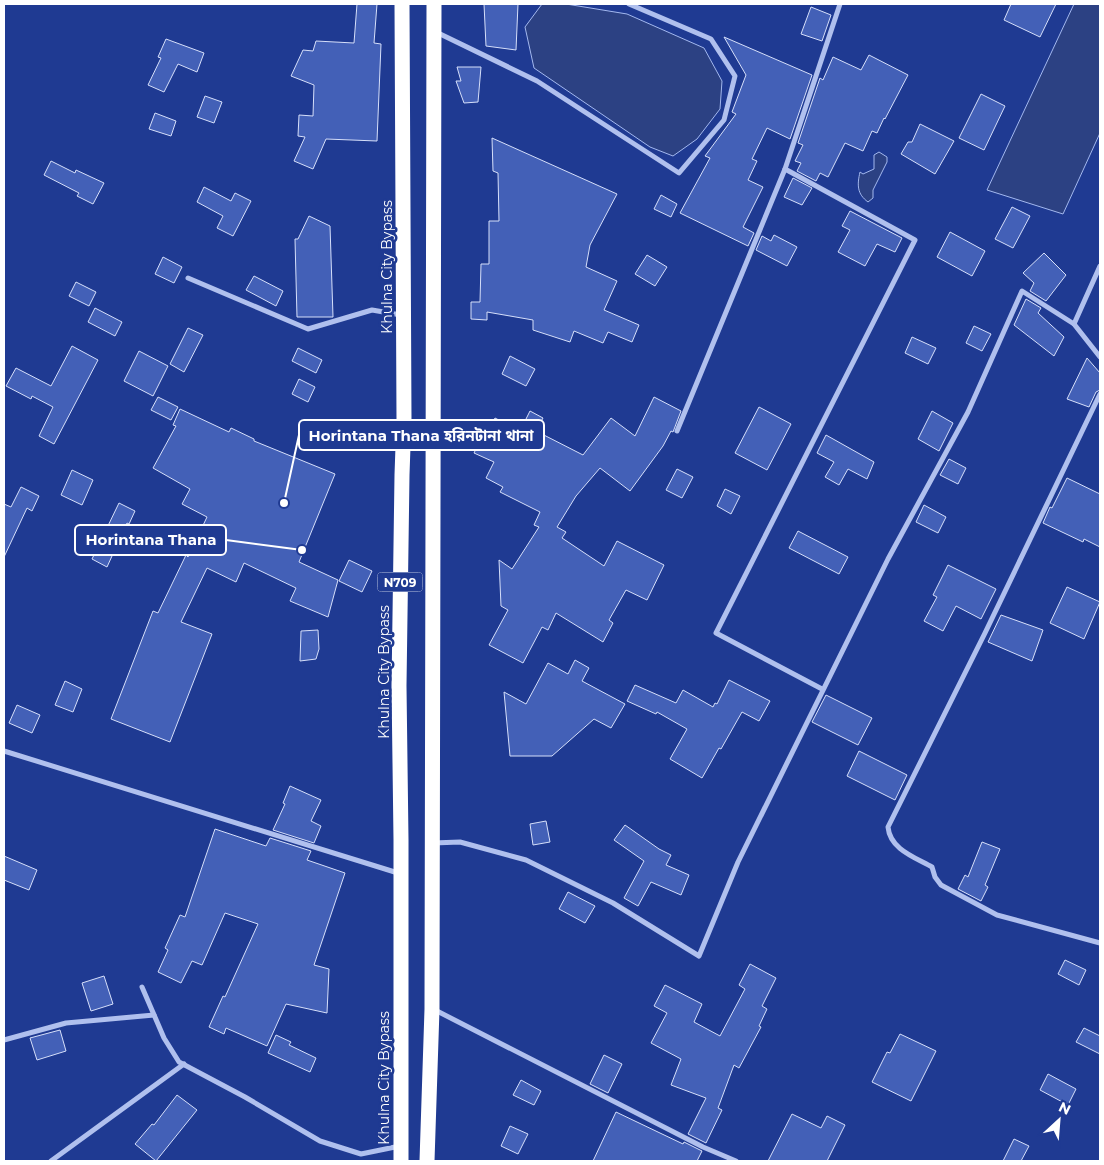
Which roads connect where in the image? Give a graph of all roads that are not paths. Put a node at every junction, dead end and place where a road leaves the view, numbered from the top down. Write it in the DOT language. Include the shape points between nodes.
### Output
graph roads {
  1 [pos="402,4"];
  2 [pos="434,4"];
  3 [pos="629,4"];
  4 [pos="840,4"];
  5 [pos="433,31"];
  6 [pos="785,169"];
  7 [pos="1100,266"];
  8 [pos="188,278"];
  9 [pos="402,315"];
  10 [pos="1074,324"];
  11 [pos="1100,357"];
  12 [pos="1100,394"];
  13 [pos="677,431"];
  14 [pos="822,689"];
  15 [pos="4,751"];
  16 [pos="431,843"];
  17 [pos="401,874"];
  18 [pos="1100,943"];
  19 [pos="142,987"];
  20 [pos="432,1009"];
  21 [pos="154,1015"];
  22 [pos="4,1040"];
  23 [pos="184,1064"];
  24 [pos="401,1146"];
  25 [pos="51,1161"];
  26 [pos="401,1161"];
  27 [pos="427,1161"];
  28 [pos="736,1161"];
  1 -- 9 [label="highway, Khulna City Bypass / N709"];
  2 -- 5 [label="highway, N709"];
  3 -- 5 [label="street" via="711,39 735,76 724,120 678,173 537,81"];
  4 -- 6 [label="street"];
  5 -- 16 [label="highway, N709"];
  6 -- 13 [label="street"];
  6 -- 14 [label="street" via="915,240 716,633"];
  7 -- 10 [label="street"];
  8 -- 9 [label="street" via="308,329 372,310"];
  9 -- 17 [label="highway, Khulna City Bypass / N709"];
  10 -- 11 [label="street"];
  10 -- 14 [label="street" via="1022,291 968,412"];
  12 -- 18 [label="street" via="888,827 894,845 932,867 941,885 997,914"];
  14 -- 16 [label="street" via="738,862 699,956 613,902 526,860 460,842"];
  15 -- 17 [label="street"];
  16 -- 20 [label="highway, N709"];
  17 -- 24 [label="highway, Khulna City Bypass / N709"];
  19 -- 21 [label="street"];
  20 -- 27 [label="highway, N709"];
  20 -- 28 [label="street"];
  21 -- 22 [label="street" via="66,1023"];
  21 -- 23 [label="street" via="164,1038 179,1062"];
  23 -- 24 [label="street" via="320,1141 362,1154"];
  23 -- 25 [label="street"];
  24 -- 26 [label="highway, Khulna City Bypass / N709"];
}
